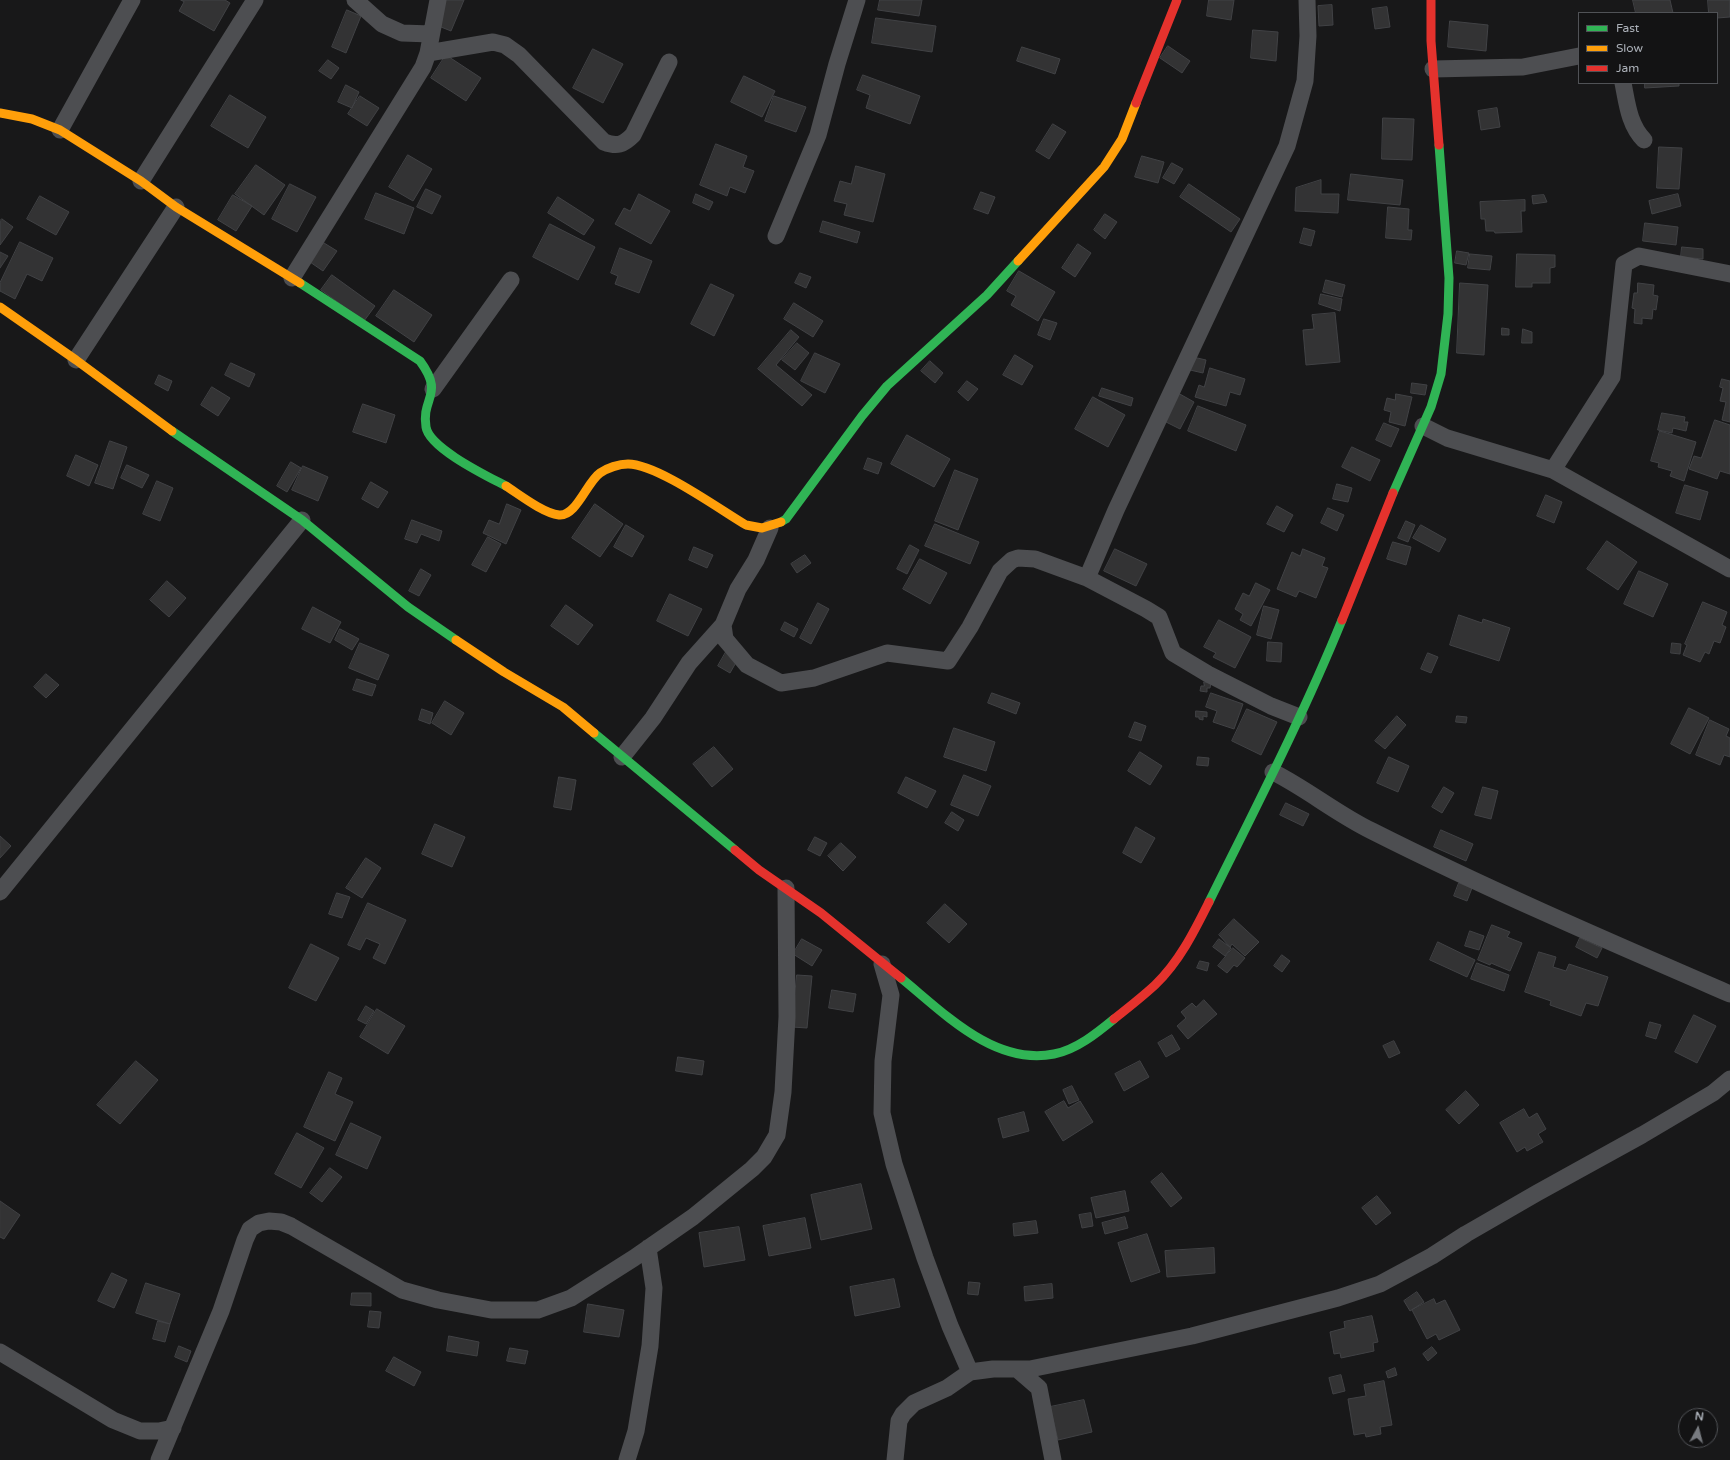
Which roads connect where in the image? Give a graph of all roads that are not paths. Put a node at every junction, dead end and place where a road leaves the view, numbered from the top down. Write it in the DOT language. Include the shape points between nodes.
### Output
graph roads {
  1 [pos="132,0"];
  2 [pos="255,0"];
  3 [pos="355,0"];
  4 [pos="438,0"];
  5 [pos="857,0"];
  6 [pos="1177,0"];
  7 [pos="1307,0"];
  8 [pos="1431,0"];
  9 [pos="431,34"];
  10 [pos="428,53"];
  11 [pos="1578,56"];
  12 [pos="669,62"];
  13 [pos="1433,68"];
  14 [pos="1623,84"];
  15 [pos="0,113"];
  16 [pos="60,130"];
  17 [pos="1644,140"];
  18 [pos="141,181"];
  19 [pos="176,207"];
  20 [pos="776,236"];
  21 [pos="1730,274"];
  22 [pos="292,278"];
  23 [pos="511,280"];
  24 [pos="0,307"];
  25 [pos="76,360"];
  26 [pos="433,389"];
  27 [pos="1423,426"];
  28 [pos="1553,470"];
  29 [pos="302,520"];
  30 [pos="770,528"];
  31 [pos="1730,569"];
  32 [pos="1087,578"];
  33 [pos="723,625"];
  34 [pos="1299,717"];
  35 [pos="622,757"];
  36 [pos="1273,772"];
  37 [pos="786,888"];
  38 [pos="0,892"];
  39 [pos="882,964"];
  40 [pos="1730,994"];
  41 [pos="1730,1079"];
  42 [pos="648,1248"];
  43 [pos="0,1352"];
  44 [pos="1018,1369"];
  45 [pos="970,1372"];
  46 [pos="173,1428"];
  47 [pos="159,1460"];
  48 [pos="627,1460"];
  49 [pos="895,1460"];
  50 [pos="1053,1460"];
  1 -- 16 [label="street"];
  2 -- 18 [label="street"];
  3 -- 9 [label="street" via="382,24 402,33"];
  4 -- 9 [label="street"];
  5 -- 20 [label="street" via="818,136"];
  6 -- 30 [label="street" via="1122,139 1104,167 987,295 887,386 786,519"];
  7 -- 32 [label="street" via="1305,81 1287,146 1116,510"];
  8 -- 13 [label="street"];
  9 -- 10 [label="street"];
  10 -- 12 [label="street" via="492,42 505,45 520,55 604,142 613,146 625,142 633,135"];
  10 -- 22 [label="street" via="423,67"];
  11 -- 13 [label="street" via="1523,67"];
  13 -- 27 [label="street" via="1449,278 1448,314 1441,374"];
  14 -- 17 [label="street" via="1631,119"];
  15 -- 16 [label="street" via="32,119"];
  16 -- 18 [label="street"];
  18 -- 19 [label="street"];
  19 -- 22 [label="street"];
  19 -- 25 [label="street"];
  21 -- 28 [label="street" via="1639,256 1624,264 1612,377"];
  22 -- 26 [label="street" via="420,361 430,373"];
  23 -- 26 [label="street"];
  24 -- 25 [label="street"];
  25 -- 29 [label="street" via="178,436"];
  26 -- 30 [label="street" via="426,415 426,428 431,438 447,452 551,512 561,515 571,511 599,473 627,464 640,465 663,475 746,525 760,529"];
  27 -- 28 [label="street" via="1447,438"];
  27 -- 34 [label="street" via="1329,652"];
  28 -- 31 [label="street"];
  29 -- 35 [label="street" via="408,607 504,672 563,707"];
  29 -- 38 [label="street"];
  30 -- 33 [label="street" via="756,560 738,589"];
  32 -- 33 [label="street" via="1035,559 1012,560 1000,571 970,627 948,661 888,653 814,678 781,683 747,665 725,639"];
  32 -- 34 [label="street" via="1159,617 1173,653 1271,706"];
  33 -- 35 [label="street" via="689,664 653,718"];
  34 -- 36 [label="street"];
  35 -- 37 [label="street" via="759,870"];
  36 -- 39 [label="street" via="1190,940 1172,966 1134,1004 1074,1047 1054,1054 1029,1056 999,1049 954,1021"];
  36 -- 40 [label="street" via="1370,830 1514,899"];
  37 -- 39 [label="street" via="821,913"];
  37 -- 42 [label="street" via="787,1017 783,1092 777,1135 764,1157 752,1169 693,1217"];
  39 -- 45 [label="street" via="891,995 883,1061 882,1113 894,1164 925,1258"];
  41 -- 44 [label="street" via="1713,1093 1649,1132 1380,1284 1338,1298 1192,1336 1030,1369"];
  42 -- 46 [label="street" via="571,1298 538,1310 491,1310 402,1290 291,1226 269,1221 259,1223 250,1229 244,1240 221,1311"];
  42 -- 48 [label="street" via="654,1288 650,1346 636,1431"];
  43 -- 46 [label="street" via="113,1420 140,1431"];
  44 -- 45 [label="street"];
  44 -- 50 [label="street" via="1039,1388"];
  45 -- 49 [label="street" via="947,1388 914,1403 903,1414 899,1421"];
  46 -- 47 [label="street"];
}
